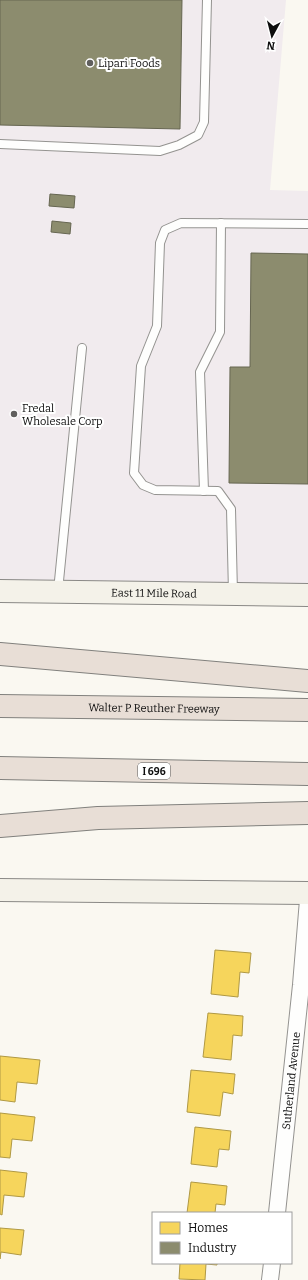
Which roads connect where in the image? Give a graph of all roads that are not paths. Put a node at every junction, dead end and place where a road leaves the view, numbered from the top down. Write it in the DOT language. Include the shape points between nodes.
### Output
graph roads {
  1 [pos="207,0"];
  2 [pos="0,144"];
  3 [pos="221,223"];
  4 [pos="308,224"];
  5 [pos="82,348"];
  6 [pos="204,491"];
  7 [pos="0,591"];
  8 [pos="58,592"];
  9 [pos="233,594"];
  10 [pos="308,595"];
  11 [pos="0,654"];
  12 [pos="308,681"];
  13 [pos="0,706"];
  14 [pos="308,710"];
  15 [pos="0,768"];
  16 [pos="308,774"];
  17 [pos="308,813"];
  18 [pos="0,826"];
  19 [pos="0,890"];
  20 [pos="308,894"];
  21 [pos="308,900"];
  22 [pos="277,1212"];
  23 [pos="272,1264"];
  24 [pos="270,1280"];
  1 -- 2 [label="lane" via="204,122 198,135 160,151"];
  3 -- 4 [label="lane"];
  3 -- 6 [label="lane" via="220,332 200,372"];
  3 -- 6 [label="lane" via="181,223 165,230 160,243 157,326 141,366 134,473 142,485 155,490"];
  5 -- 8 [label="lane"];
  6 -- 9 [label="lane" via="218,491 231,509"];
  7 -- 8 [label="main road, East 11 Mile Road"];
  8 -- 9 [label="main road, East 11 Mile Road"];
  9 -- 10 [label="main road, East 11 Mile Road"];
  11 -- 12 [label="highway"];
  13 -- 14 [label="highway, Walter P Reuther Freeway"];
  15 -- 16 [label="highway, I 696"];
  17 -- 18 [label="highway" via="98,818"];
  19 -- 20 [label="main road"];
  21 -- 22 [label="street, Sutherland Avenue"];
  23 -- 24 [label="street"];
}
